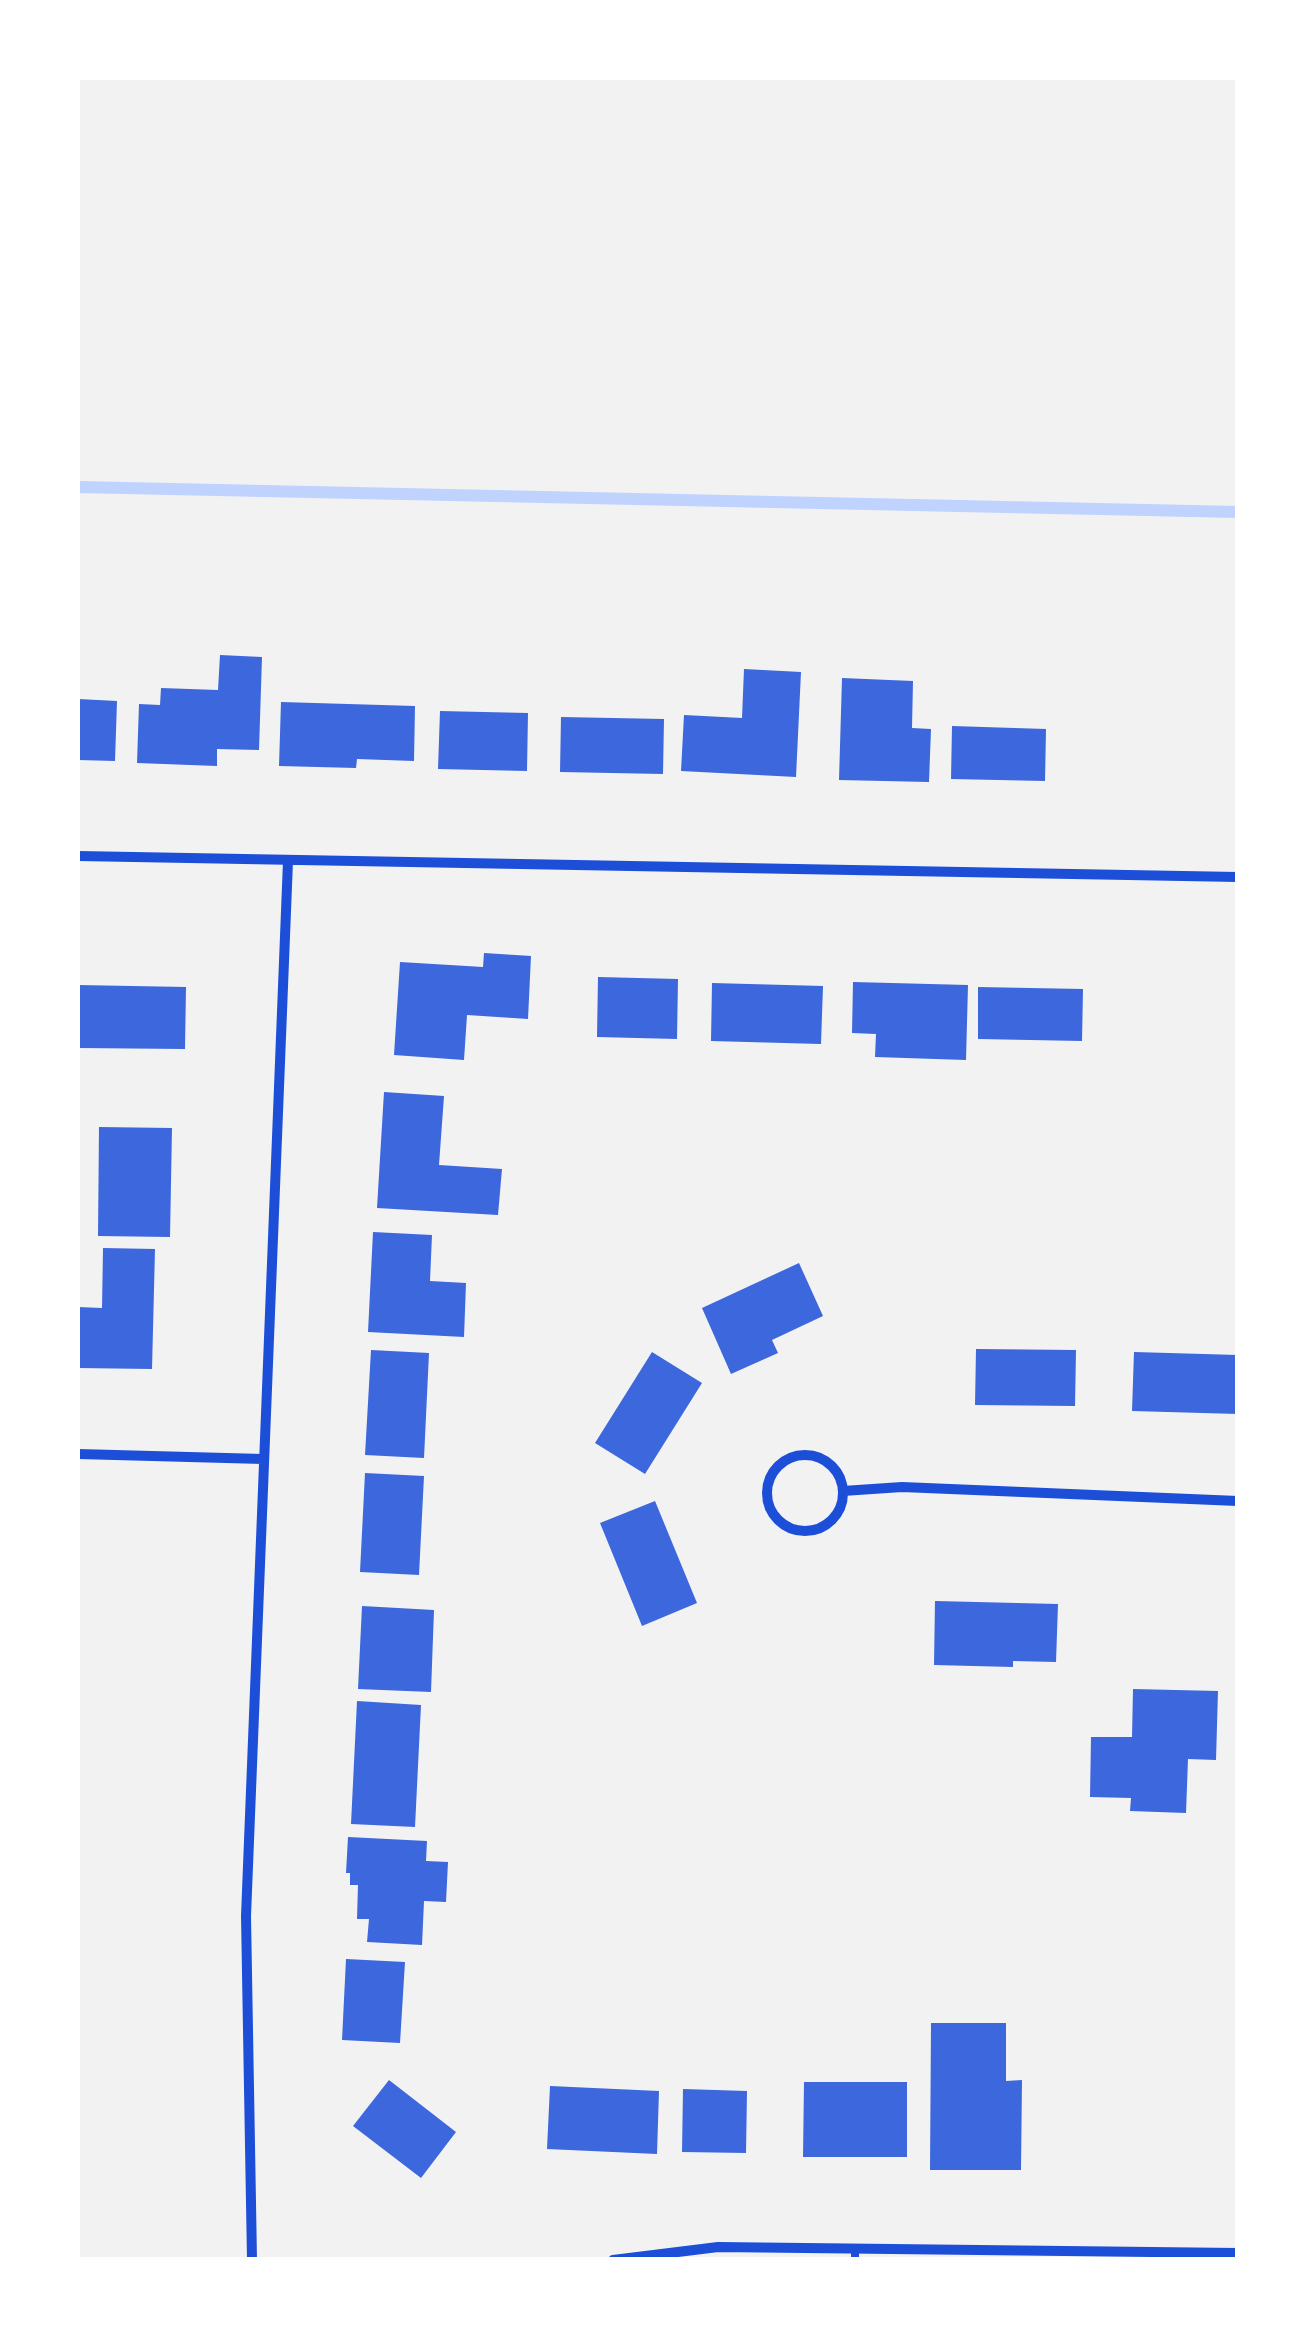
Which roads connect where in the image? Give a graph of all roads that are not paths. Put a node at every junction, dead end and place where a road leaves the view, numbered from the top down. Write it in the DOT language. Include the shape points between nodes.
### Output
graph roads {
  1 [pos="78,856"];
  2 [pos="288,861"];
  3 [pos="1238,877"];
  4 [pos="78,1454"];
  5 [pos="264,1459"];
  6 [pos="843,1491"];
  7 [pos="1238,1502"];
  8 [pos="1238,2253"];
  9 [pos="855,2254"];
  10 [pos="1072,2255"];
  11 [pos="252,2260"];
  12 [pos="613,2260"];
  1 -- 2 [label="street"];
  2 -- 3 [label="street"];
  2 -- 5 [label="street"];
  4 -- 5 [label="street"];
  5 -- 11 [label="street" via="246,1916"];
  6 -- 6 [label="street" via="836,1516 814,1530 788,1528 768,1498 772,1475 800,1455 833,1467"];
  6 -- 7 [label="street" via="902,1487"];
  8 -- 10 [label="street"];
  9 -- 10 [label="street"];
  9 -- 12 [label="street" via="718,2247"];
}
